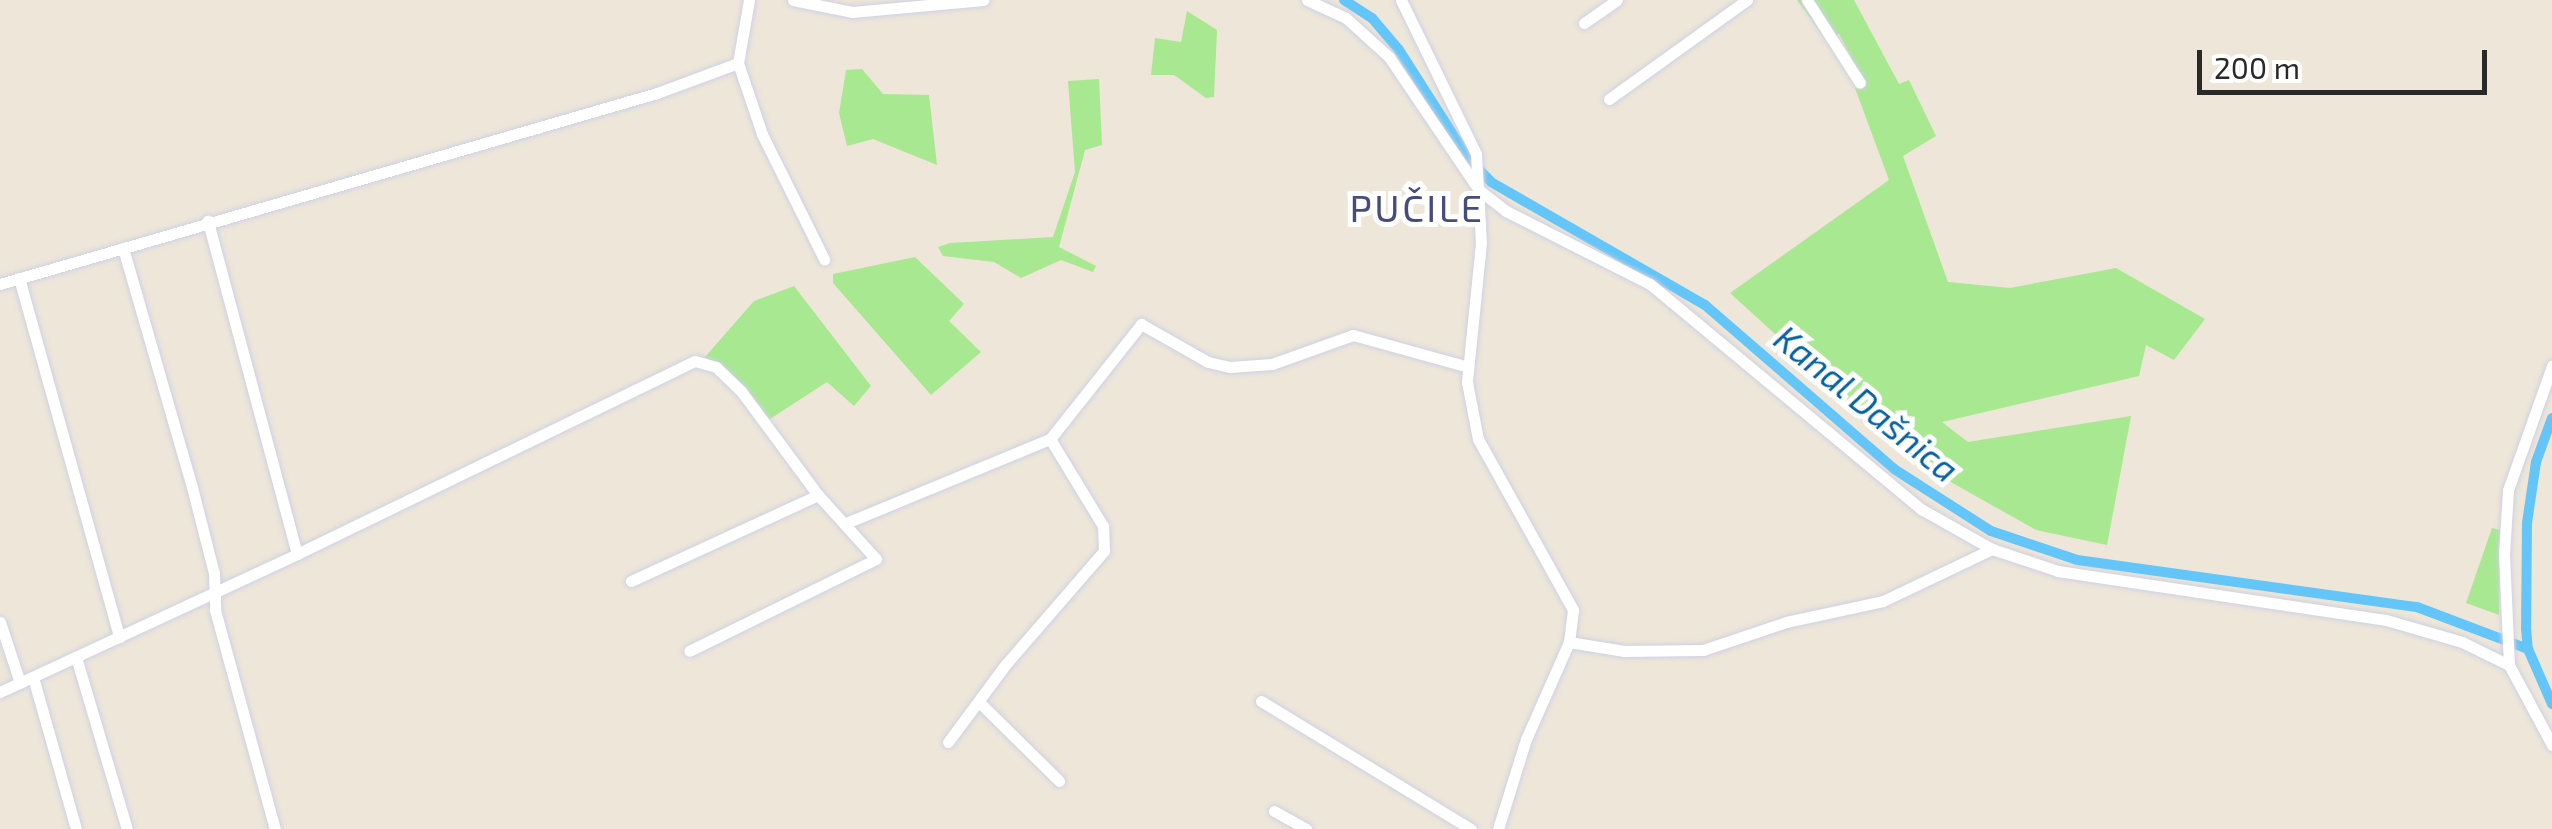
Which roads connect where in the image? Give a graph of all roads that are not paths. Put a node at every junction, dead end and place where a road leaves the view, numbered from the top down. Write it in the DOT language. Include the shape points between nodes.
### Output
graph roads {
  1 [pos="749,0"];
  2 [pos="793,0"];
  3 [pos="983,0"];
  4 [pos="1307,0"];
  5 [pos="1401,0"];
  6 [pos="1617,0"];
  7 [pos="1747,0"];
  8 [pos="1807,0"];
  9 [pos="1584,23"];
  10 [pos="738,63"];
  11 [pos="1860,83"];
  12 [pos="1610,98"];
  13 [pos="1479,186"];
  14 [pos="208,221"];
  15 [pos="124,248"];
  16 [pos="824,259"];
  17 [pos="19,278"];
  18 [pos="0,284"];
  19 [pos="1468,366"];
  20 [pos="2552,366"];
  21 [pos="1050,439"];
  22 [pos="818,494"];
  23 [pos="846,523"];
  24 [pos="1992,550"];
  25 [pos="297,554"];
  26 [pos="630,581"];
  27 [pos="216,592"];
  28 [pos="0,622"];
  29 [pos="119,637"];
  30 [pos="1569,642"];
  31 [pos="689,651"];
  32 [pos="76,657"];
  33 [pos="2509,658"];
  34 [pos="33,677"];
  35 [pos="20,684"];
  36 [pos="0,692"];
  37 [pos="1261,702"];
  38 [pos="980,703"];
  39 [pos="948,742"];
  40 [pos="2552,745"];
  41 [pos="1059,781"];
  42 [pos="1274,811"];
  43 [pos="76,829"];
  44 [pos="127,829"];
  45 [pos="275,829"];
  46 [pos="1306,829"];
  47 [pos="1471,829"];
  48 [pos="1498,829"];
  1 -- 10 [label="street"];
  2 -- 3 [label="street" via="852,12"];
  4 -- 13 [label="street" via="1346,18 1389,57"];
  5 -- 13 [label="street" via="1476,154"];
  6 -- 9 [label="street"];
  7 -- 12 [label="street"];
  8 -- 11 [label="street"];
  10 -- 14 [label="street" via="657,93"];
  10 -- 16 [label="street" via="762,134"];
  13 -- 19 [label="street"];
  13 -- 24 [label="street" via="1506,211 1650,284 1877,477"];
  14 -- 15 [label="street"];
  14 -- 25 [label="street"];
  15 -- 17 [label="street"];
  15 -- 27 [label="street"];
  17 -- 18 [label="street"];
  17 -- 29 [label="street"];
  19 -- 21 [label="street" via="1353,336 1272,364 1230,367 1208,362 1141,324"];
  19 -- 30 [label="street" via="1485,458 1570,594"];
  20 -- 33 [label="street" via="2522,434 2508,490"];
  21 -- 23 [label="street"];
  21 -- 38 [label="street" via="1103,526 1104,552"];
  22 -- 23 [label="street"];
  22 -- 25 [label="street" via="741,391 716,367 696,361"];
  22 -- 26 [label="street"];
  23 -- 31 [label="street" via="877,564"];
  24 -- 30 [label="street" via="1883,601 1786,622 1703,650 1624,651"];
  24 -- 33 [label="street" via="2058,572 2386,620"];
  25 -- 27 [label="street"];
  27 -- 29 [label="street"];
  27 -- 45 [label="street" via="214,610"];
  28 -- 35 [label="street"];
  29 -- 32 [label="street"];
  30 -- 48 [label="street" via="1536,711"];
  32 -- 34 [label="street"];
  32 -- 44 [label="street"];
  33 -- 40 [label="street" via="2535,723"];
  34 -- 35 [label="street"];
  34 -- 43 [label="street"];
  35 -- 36 [label="street"];
  37 -- 47 [label="street"];
  38 -- 39 [label="street"];
  38 -- 41 [label="street"];
  42 -- 46 [label="street"];
}
